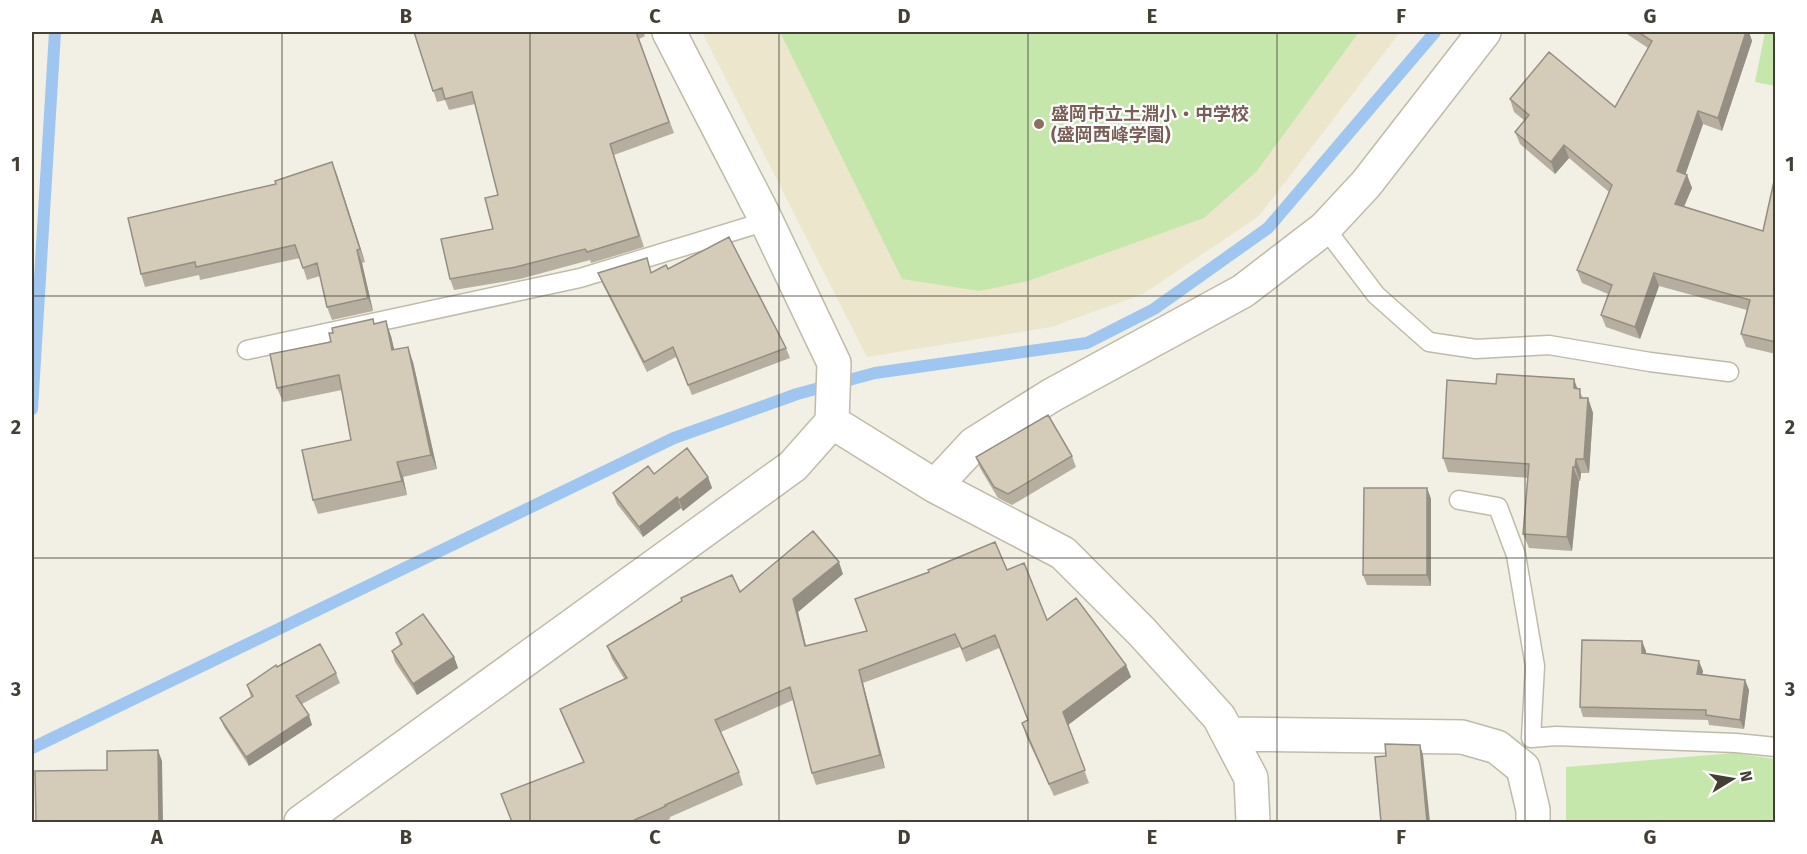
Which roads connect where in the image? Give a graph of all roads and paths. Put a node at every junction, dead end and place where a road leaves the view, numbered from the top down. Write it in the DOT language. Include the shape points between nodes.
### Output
graph roads {
  1 [pos="669,32"];
  2 [pos="1484,32"];
  3 [pos="767,221"];
  4 [pos="1325,228"];
  5 [pos="247,350"];
  6 [pos="1730,372"];
  7 [pos="832,417"];
  8 [pos="936,486"];
  9 [pos="1459,500"];
  10 [pos="1228,734"];
  11 [pos="1776,747"];
  12 [pos="1521,749"];
  13 [pos="301,822"];
  14 [pos="1253,822"];
  15 [pos="1533,822"];
  1 -- 3 [label="street"];
  2 -- 4 [label="street" via="1366,184"];
  3 -- 5 [label="lane" via="580,278"];
  3 -- 7 [label="street" via="834,363"];
  4 -- 6 [label="lane" via="1376,295 1429,342 1476,349 1549,345"];
  4 -- 8 [label="street" via="1243,291 1052,395 975,444"];
  7 -- 8 [label="street"];
  7 -- 13 [label="street" via="793,466"];
  8 -- 10 [label="street" via="1063,553 1219,717"];
  9 -- 12 [label="lane" via="1498,507 1516,555 1535,666"];
  10 -- 12 [label="street" via="1462,737"];
  10 -- 14 [label="street" via="1251,778"];
  11 -- 12 [label="lane" via="1556,736"];
  12 -- 15 [label="street"];
}
